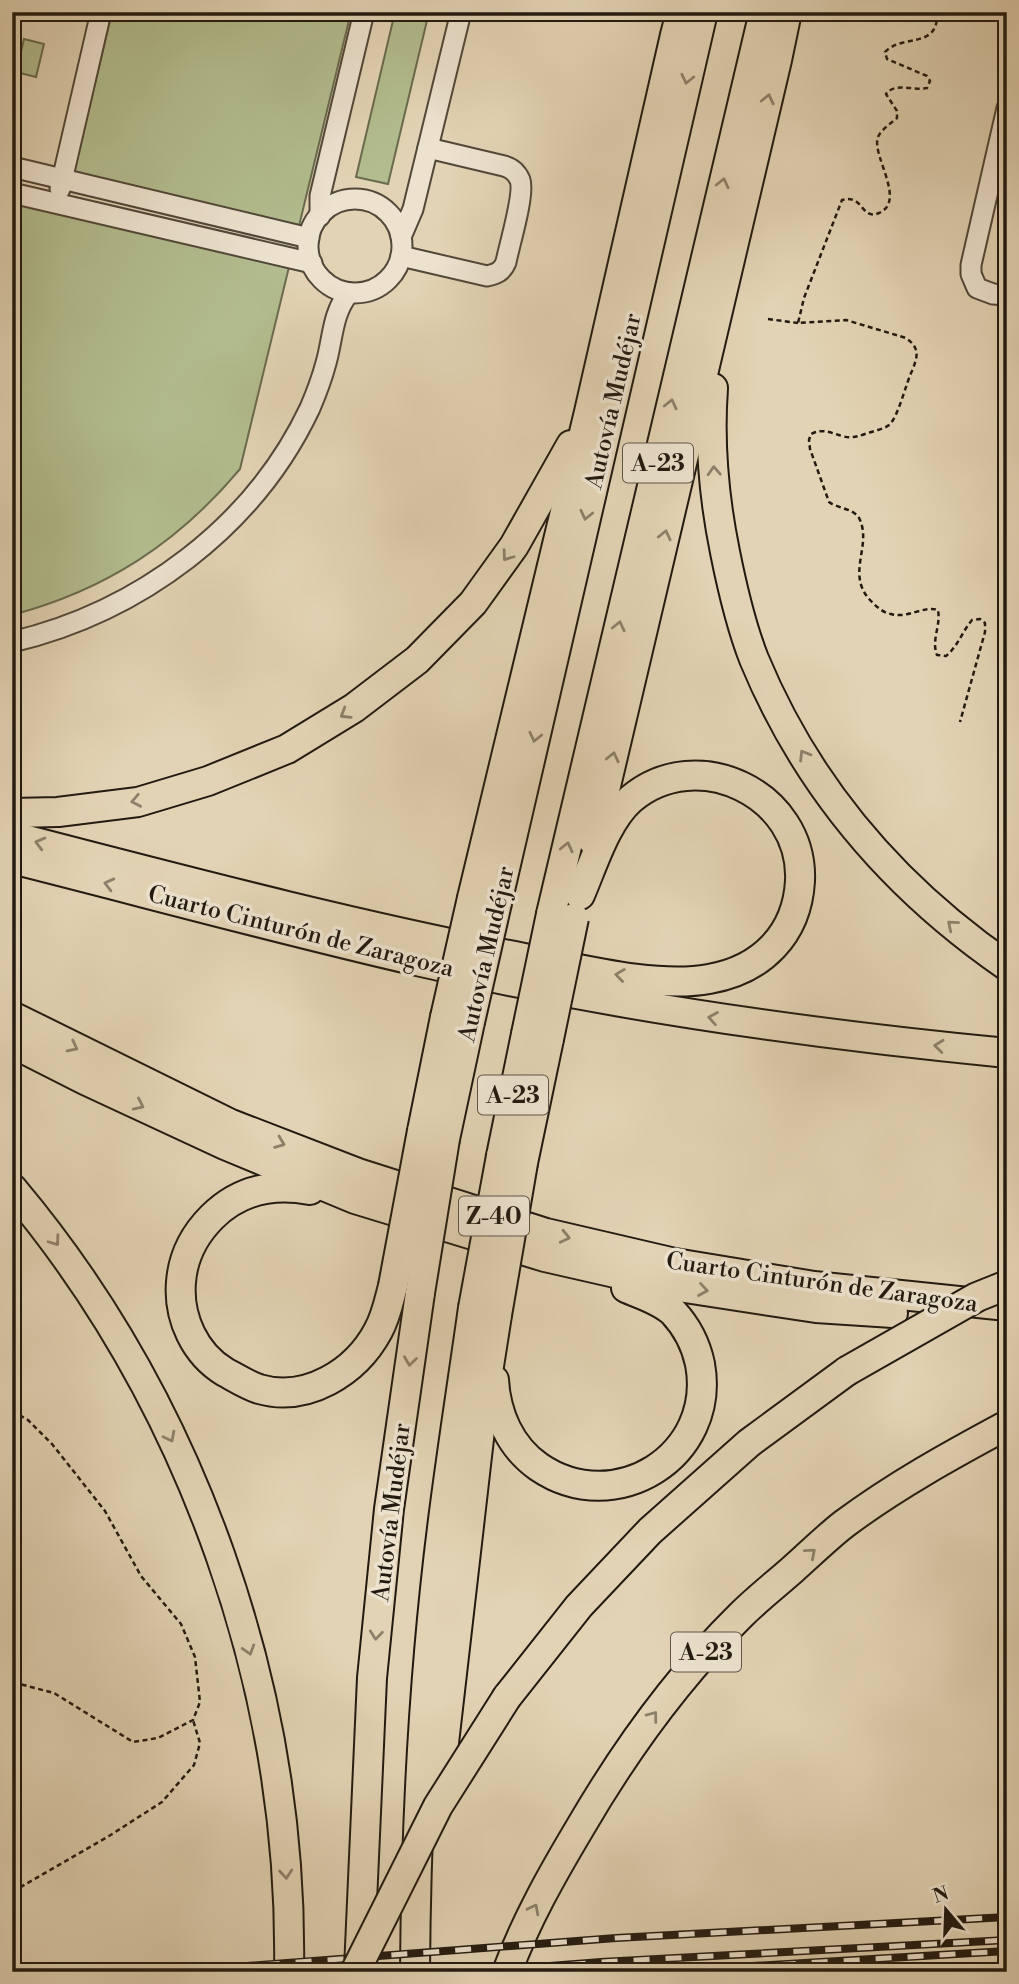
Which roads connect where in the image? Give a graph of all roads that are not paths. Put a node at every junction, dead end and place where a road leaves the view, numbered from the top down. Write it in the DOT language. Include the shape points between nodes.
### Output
graph roads {
  1 [pos="101,12"];
  2 [pos="364,12"];
  3 [pos="461,12"];
  4 [pos="681,12"];
  5 [pos="703,12"];
  6 [pos="764,12"];
  7 [pos="787,12"];
  8 [pos="1007,108"];
  9 [pos="428,148"];
  10 [pos="12,167"];
  11 [pos="62,179"];
  12 [pos="12,193"];
  13 [pos="56,204"];
  14 [pos="320,216"];
  15 [pos="309,237"];
  16 [pos="401,247"];
  17 [pos="730,258"];
  18 [pos="312,263"];
  19 [pos="349,293"];
  20 [pos="1007,295"];
  21 [pos="589,412"];
  22 [pos="12,642"];
  23 [pos="12,813"];
  24 [pos="12,836"];
  25 [pos="12,859"];
  26 [pos="484,900"];
  27 [pos="569,909"];
  28 [pos="1007,966"];
  29 [pos="12,1016"];
  30 [pos="12,1043"];
  31 [pos="1007,1053"];
  32 [pos="12,1188"];
  33 [pos="355,1199"];
  34 [pos="544,1257"];
  35 [pos="1007,1285"];
  36 [pos="407,1289"];
  37 [pos="1007,1306"];
  38 [pos="485,1312"];
  39 [pos="1007,1319"];
  40 [pos="492,1346"];
  41 [pos="1007,1425"];
  42 [pos="415,1903"];
  43 [pos="289,1972"];
  44 [pos="357,1972"];
  45 [pos="415,1972"];
  46 [pos="507,1972"];
  1 -- 11 [label="street"];
  2 -- 14 [label="street" via="320,196"];
  3 -- 9 [label="street"];
  4 -- 21 [label="highway"];
  5 -- 26 [label="highway, Autovía Mudéjar / A-23, one-way"];
  27 -- 6 [label="highway, A-23, one-way"];
  17 -- 7 [label="highway, one-way"];
  8 -- 20 [label="street" via="971,265 977,288"];
  9 -- 16 [label="street"];
  9 -- 16 [label="street" via="504,166 519,177 522,192 506,262 499,272 487,276"];
  10 -- 11 [label="street"];
  11 -- 13 [label="street"];
  11 -- 15 [label="street"];
  12 -- 13 [label="street"];
  13 -- 18 [label="street"];
  14 -- 15 [label="street"];
  14 -- 16 [label="street" via="350,200 373,203 392,217"];
  15 -- 18 [label="street"];
  16 -- 19 [label="street" via="397,267 383,284"];
  27 -- 17 [label="highway, one-way"];
  28 -- 17 [label="highway, one-way" via="914,893 863,839 784,723 753,657 716,506 711,432 715,358"];
  18 -- 19 [label="street" via="323,280"];
  19 -- 22 [label="street" via="337,312 327,363 310,407 281,460 255,494 197,551 141,591 73,624"];
  21 -- 23 [label="highway, one-way" via="514,546 472,603 417,660 354,708 287,749 208,781 138,802"];
  21 -- 26 [label="highway"];
  27 -- 24 [label="highway, one-way" via="620,812 647,788 664,781 699,776 738,783 781,819 797,852 797,905 784,933 767,954 733,973 688,982 610,974 425,939"];
  31 -- 25 [label="highway, Cuarto Cinturón de Zaragoza, one-way" via="724,1020 612,1001 418,961"];
  26 -- 36 [label="highway, Autovía Mudéjar / A-23, bridge"];
  27 -- 38 [label="highway, A-23, bridge" via="512,1160"];
  29 -- 37 [label="highway, Cuarto Cinturón de Zaragoza / Z-40, one-way" via="231,1124 358,1173 546,1233 674,1263 814,1286"];
  30 -- 33 [label="highway, one-way" via="225,1145"];
  32 -- 43 [label="highway, one-way" via="72,1265 114,1330 179,1453 220,1555 254,1665 277,1780 290,1919"];
  33 -- 34 [label="highway"];
  33 -- 36 [label="highway" via="281,1186 247,1193 218,1212 195,1237 182,1272 180,1294 189,1332 215,1366 239,1380 277,1392 300,1390 339,1375 355,1363"];
  34 -- 39 [label="highway, one-way" via="672,1286 816,1308"];
  34 -- 40 [label="highway" via="658,1301 684,1326 702,1374 699,1407 686,1439 673,1455 642,1477 622,1484 565,1482 526,1455 506,1431 494,1387"];
  35 -- 44 [label="highway, A-23, bridge" via="977,1297 847,1371 749,1443 650,1531 579,1606 507,1697 438,1806"];
  36 -- 44 [label="highway, Autovía Mudéjar / A-23, one-way" via="373,1665"];
  38 -- 40 [label="highway"];
  38 -- 42 [label="highway, A-23" via="443,1521 429,1657"];
  40 -- 42 [label="highway" via="431,1854"];
  46 -- 41 [label="highway, A-23, one-way" via="550,1879 598,1796 664,1700 701,1657 742,1614 843,1525 936,1463"];
  42 -- 45 [label="highway, A-23"];
}
